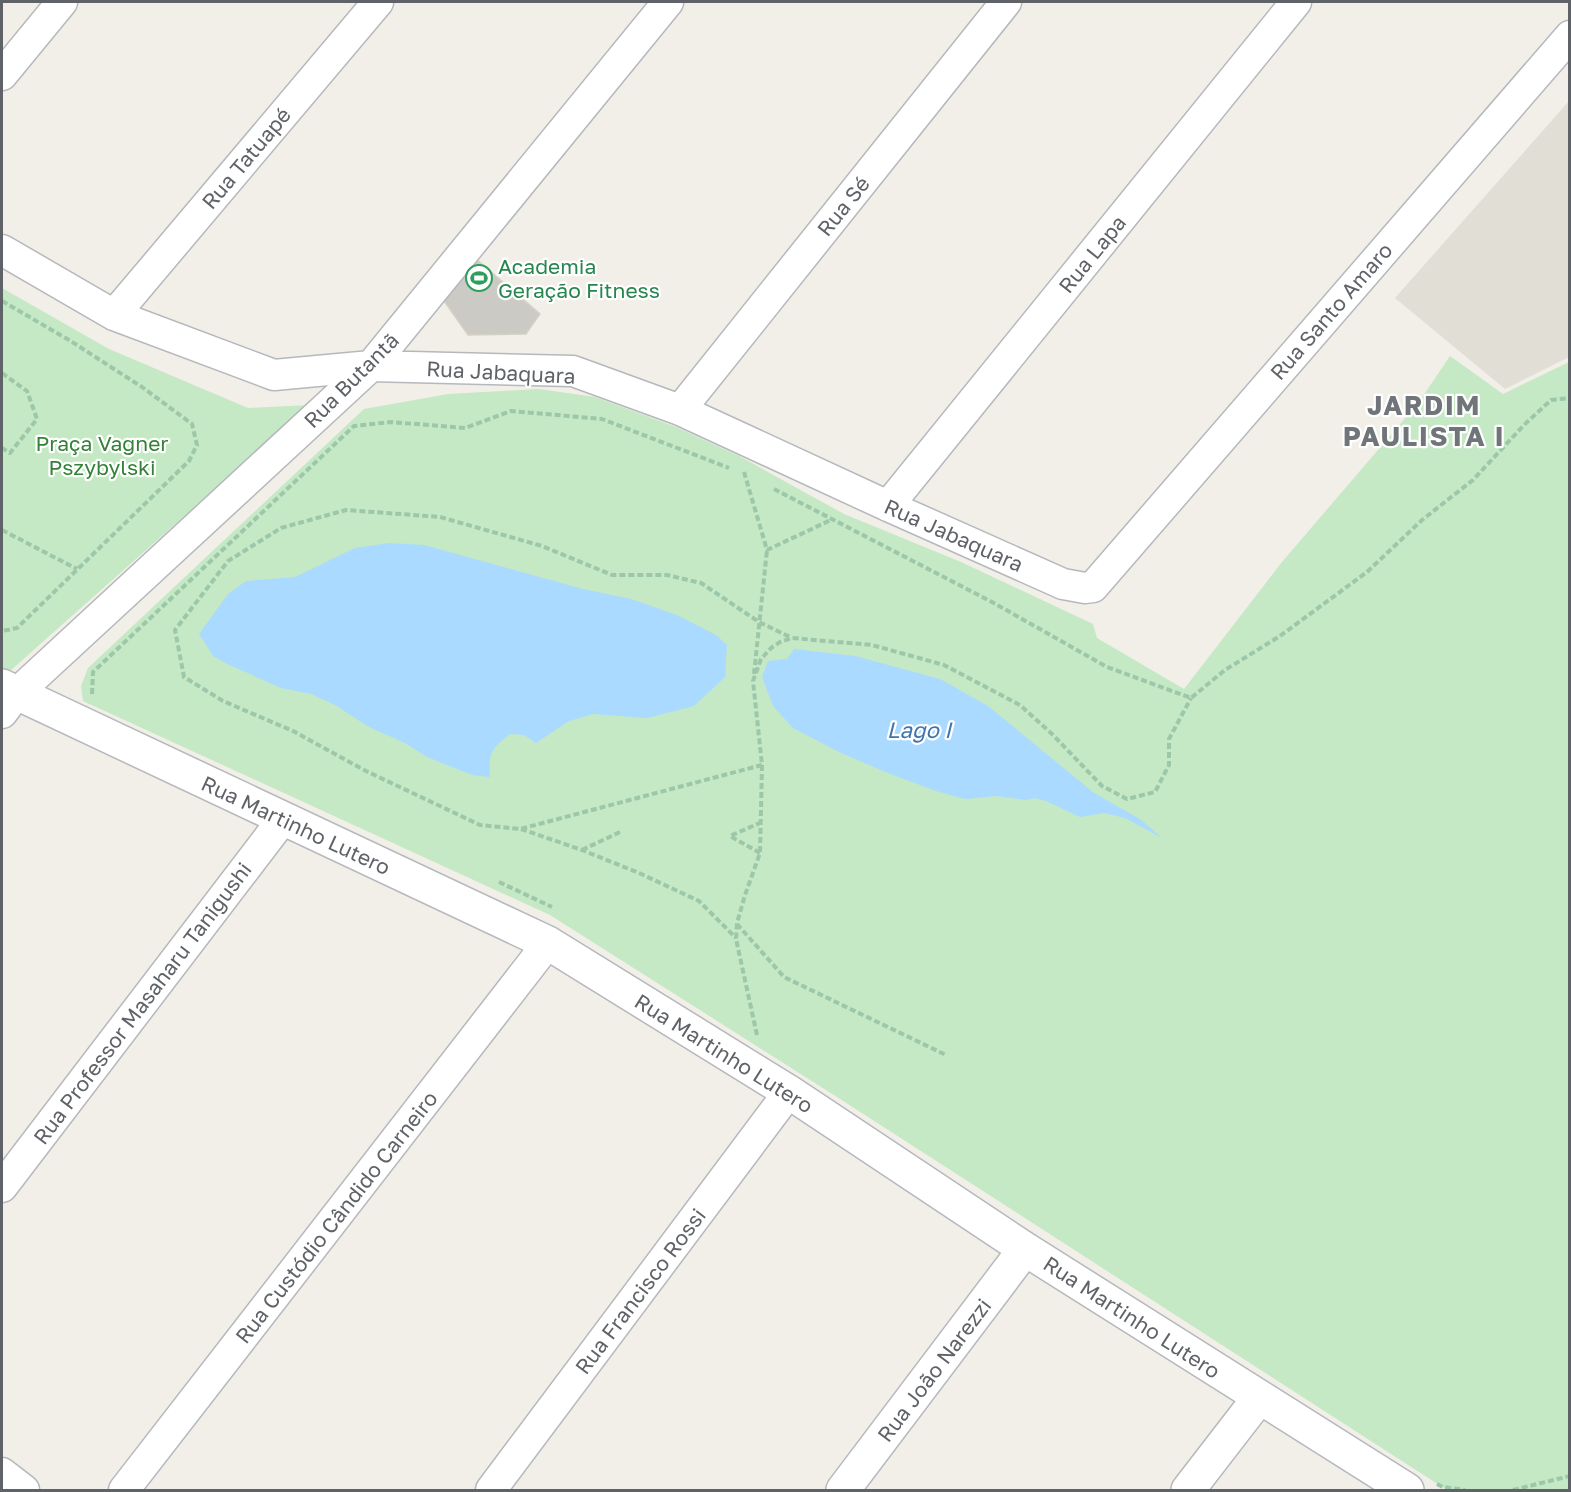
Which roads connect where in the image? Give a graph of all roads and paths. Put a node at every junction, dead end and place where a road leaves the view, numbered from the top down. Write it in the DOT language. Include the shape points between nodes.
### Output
graph roads {
  1 [pos="62,2"];
  2 [pos="378,2"];
  3 [pos="668,2"];
  4 [pos="1006,2"];
  5 [pos="1296,2"];
  6 [pos="1569,36"];
  7 [pos="2,75"];
  8 [pos="2,250"];
  9 [pos="2,301"];
  10 [pos="114,315"];
  11 [pos="371,366"];
  12 [pos="2,373"];
  13 [pos="1569,398"];
  14 [pos="680,410"];
  15 [pos="2,448"];
  16 [pos="742,465"];
  17 [pos="745,475"];
  18 [pos="755,479"];
  19 [pos="765,484"];
  20 [pos="888,506"];
  21 [pos="839,516"];
  22 [pos="833,519"];
  23 [pos="2,530"];
  24 [pos="767,550"];
  25 [pos="77,568"];
  26 [pos="1094,587"];
  27 [pos="759,622"];
  28 [pos="2,631"];
  29 [pos="792,638"];
  30 [pos="753,681"];
  31 [pos="7,698"];
  32 [pos="1191,698"];
  33 [pos="100,699"];
  34 [pos="762,765"];
  35 [pos="283,819"];
  36 [pos="762,822"];
  37 [pos="520,829"];
  38 [pos="621,832"];
  39 [pos="582,850"];
  40 [pos="760,853"];
  41 [pos="490,878"];
  42 [pos="561,913"];
  43 [pos="737,923"];
  44 [pos="736,939"];
  45 [pos="548,943"];
  46 [pos="757,1036"];
  47 [pos="946,1055"];
  48 [pos="789,1092"];
  49 [pos="2,1187"];
  50 [pos="1025,1249"];
  51 [pos="1259,1398"];
  52 [pos="2,1473"];
  53 [pos="1569,1476"];
  54 [pos="24,1491"];
  55 [pos="124,1491"];
  56 [pos="491,1491"];
  57 [pos="843,1491"];
  58 [pos="1188,1491"];
  59 [pos="1407,1491"];
  60 [pos="1513,1491"];
  1 -- 7 [label="street"];
  2 -- 10 [label="street, Rua Tatuapé"];
  3 -- 11 [label="street, Rua Butantã"];
  4 -- 14 [label="street, Rua Sé"];
  5 -- 20 [label="street, Rua Lapa"];
  6 -- 26 [label="street, Rua Santo Amaro"];
  8 -- 10 [label="street, Rua Jabaquara"];
  9 -- 25 [label="path" via="142,387 192,424 197,445 189,460"];
  10 -- 11 [label="street, Rua Jabaquara" via="274,375"];
  11 -- 14 [label="street, Rua Jabaquara" via="573,371"];
  11 -- 31 [label="street, Rua Butantã"];
  12 -- 15 [label="path" via="27,390 37,419 10,453"];
  13 -- 32 [label="path" via="1551,400 1473,480 1422,520 1367,572"];
  14 -- 20 [label="street, Rua Jabaquara"];
  16 -- 17 [label="path"];
  17 -- 18 [label="path"];
  17 -- 24 [label="path"];
  17 -- 33 [label="path" via="602,419 511,411 465,428 391,422 354,426 93,672 91,693"];
  19 -- 22 [label="path"];
  20 -- 26 [label="street, Rua Jabaquara" via="1063,584"];
  21 -- 22 [label="path"];
  22 -- 24 [label="path"];
  22 -- 32 [label="path" via="1107,667"];
  23 -- 25 [label="path"];
  24 -- 27 [label="path"];
  25 -- 28 [label="path" via="17,628"];
  27 -- 29 [label="path"];
  27 -- 30 [label="path"];
  27 -- 37 [label="path" via="701,583 667,575 612,575 542,546 440,517 346,510 281,528 228,561 175,630 184,677 223,701 293,730 366,771 480,825"];
  29 -- 30 [label="path" via="771,648 761,659"];
  29 -- 32 [label="path" via="872,645 944,665 1020,705 1102,786 1127,799 1155,792 1169,765 1169,739"];
  30 -- 34 [label="path"];
  31 -- 35 [label="street, Rua Martinho Lutero"];
  34 -- 36 [label="path"];
  34 -- 37 [label="path"];
  35 -- 45 [label="street, Rua Martinho Lutero"];
  35 -- 49 [label="street, Rua Professor Masaharu Tanigushi"];
  36 -- 40 [label="path"];
  36 -- 40 [label="path" via="730,836"];
  37 -- 39 [label="path"];
  38 -- 39 [label="path"];
  39 -- 44 [label="path" via="699,901"];
  40 -- 43 [label="path"];
  41 -- 42 [label="path"];
  43 -- 44 [label="path"];
  43 -- 47 [label="path" via="784,977"];
  44 -- 46 [label="path"];
  45 -- 48 [label="street, Rua Martinho Lutero"];
  45 -- 55 [label="street, Rua Custódio Cândido Carneiro"];
  48 -- 50 [label="street, Rua Martinho Lutero"];
  48 -- 56 [label="street, Rua Francisco Rossi"];
  50 -- 51 [label="street, Rua Martinho Lutero"];
  50 -- 57 [label="street, Rua João Narezzi"];
  51 -- 58 [label="street"];
  51 -- 59 [label="street, Rua Martinho Lutero"];
  52 -- 54 [label="street"];
  53 -- 60 [label="path"];
}
